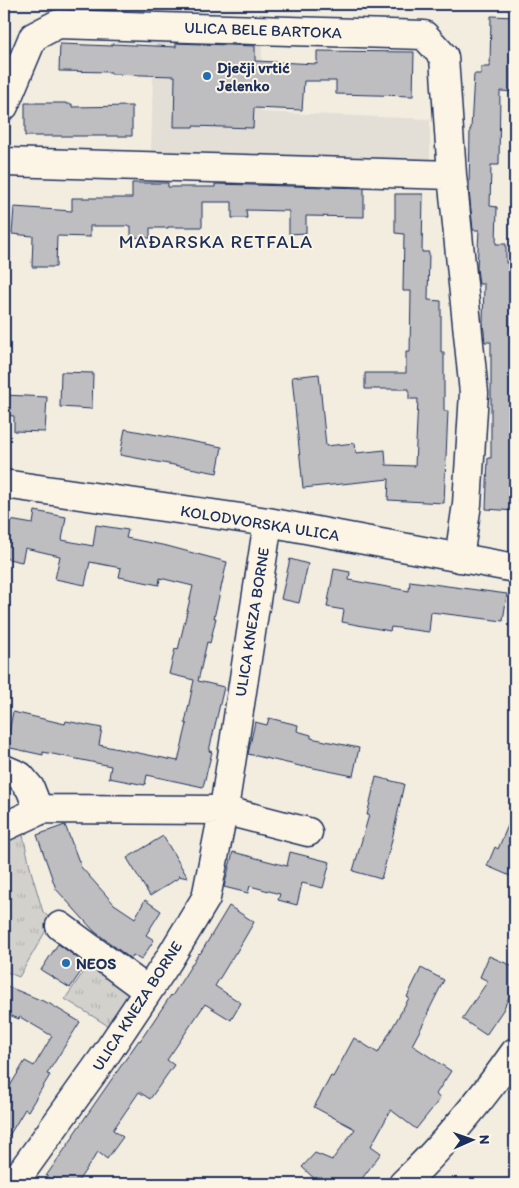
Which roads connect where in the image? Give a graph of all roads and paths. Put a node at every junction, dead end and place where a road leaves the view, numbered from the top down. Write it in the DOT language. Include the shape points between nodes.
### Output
graph roads {
  1 [pos="4,106"];
  2 [pos="4,162"];
  3 [pos="452,175"];
  4 [pos="4,484"];
  5 [pos="268,522"];
  6 [pos="460,558"];
  7 [pos="515,568"];
  8 [pos="4,769"];
  9 [pos="223,810"];
  10 [pos="39,811"];
  11 [pos="4,828"];
  12 [pos="308,832"];
  13 [pos="60,926"];
  14 [pos="148,990"];
  15 [pos="515,1052"];
  16 [pos="13,1184"];
  17 [pos="403,1184"];
  1 -- 3 [label="street, ULICA BELE BARTOKA" via="33,37 58,24 424,35 444,57"];
  2 -- 3 [label="street"];
  3 -- 6 [label="street, ULICA BELE BARTOKA" via="474,393"];
  4 -- 5 [label="street, KOLODVORSKA ULICA"];
  5 -- 6 [label="street, KOLODVORSKA ULICA"];
  5 -- 9 [label="street, ULICA KNEZA BORNE"];
  6 -- 7 [label="street, KOLODVORSKA ULICA"];
  8 -- 10 [label="street" via="20,776 30,788"];
  9 -- 10 [label="street"];
  9 -- 12 [label="street"];
  9 -- 14 [label="street, ULICA KNEZA BORNE" via="206,898"];
  10 -- 11 [label="street"];
  13 -- 14 [label="street"];
  14 -- 16 [label="street, ULICA KNEZA BORNE"];
  15 -- 17 [label="street" via="455,1129"];
}
